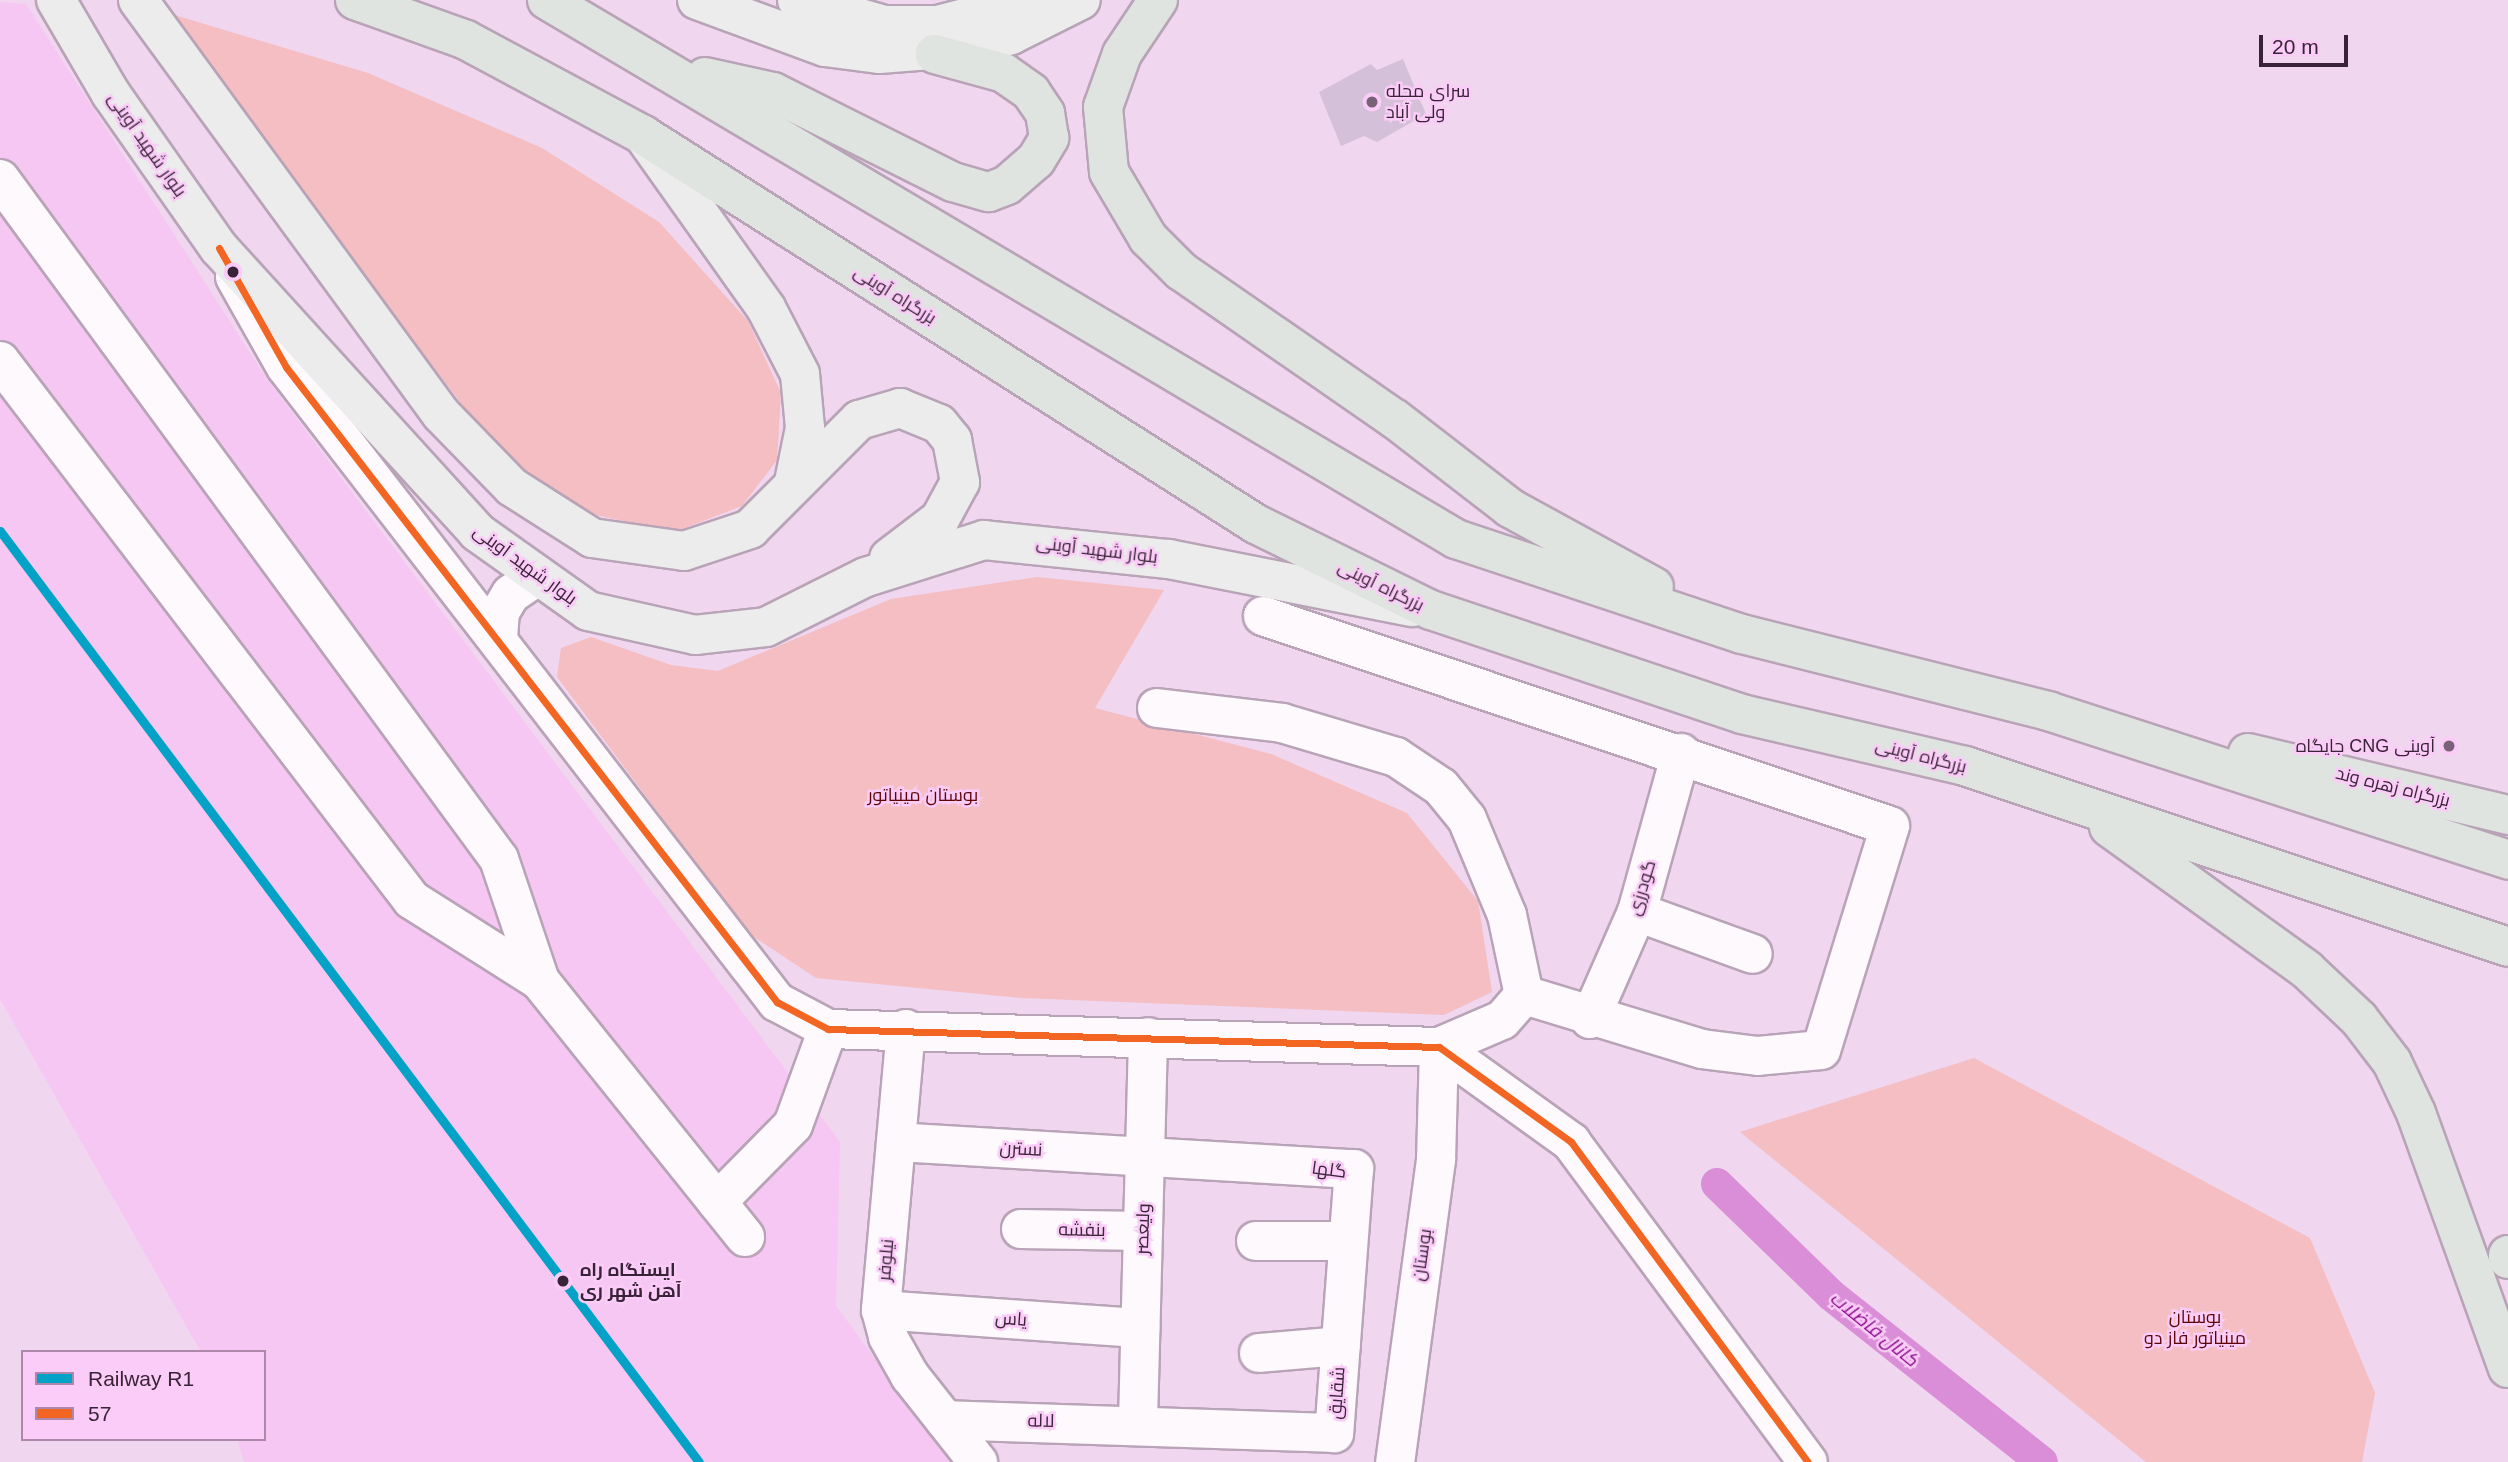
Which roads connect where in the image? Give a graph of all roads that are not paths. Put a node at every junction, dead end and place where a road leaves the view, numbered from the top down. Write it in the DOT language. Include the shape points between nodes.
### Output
graph roads {
  1 [pos="56,0"];
  2 [pos="138,0"];
  3 [pos="355,0"];
  4 [pos="547,0"];
  5 [pos="697,0"];
  6 [pos="797,0"];
  7 [pos="1032,0"];
  8 [pos="1081,0"];
  9 [pos="1158,0"];
  10 [pos="935,54"];
  11 [pos="673,70"];
  12 [pos="643,135"];
  13 [pos="0,179"];
  14 [pos="219,248"];
  15 [pos="0,361"];
  16 [pos="794,482"];
  17 [pos="538,576"];
  18 [pos="866,577"];
  19 [pos="1431,610"];
  20 [pos="1263,616"];
  21 [pos="1742,634"];
  22 [pos="498,639"];
  23 [pos="1157,708"];
  24 [pos="1681,753"];
  25 [pos="2195,758"];
  26 [pos="2073,802"];
  27 [pos="2508,815"];
  28 [pos="2508,860"];
  29 [pos="1637,912"];
  30 [pos="2508,947"];
  31 [pos="1753,954"];
  32 [pos="540,981"];
  33 [pos="1524,995"];
  34 [pos="1590,1019"];
  35 [pos="828,1029"];
  36 [pos="906,1029"];
  37 [pos="1148,1037"];
  38 [pos="1438,1047"];
  39 [pos="896,1142"];
  40 [pos="1145,1156"];
  41 [pos="717,1202"];
  42 [pos="1021,1229"];
  43 [pos="1143,1231"];
  44 [pos="745,1237"];
  45 [pos="1256,1241"];
  46 [pos="1349,1241"];
  47 [pos="881,1310"];
  48 [pos="1140,1328"];
  49 [pos="1341,1346"];
  50 [pos="1259,1353"];
  51 [pos="2508,1368"];
  52 [pos="944,1420"];
  53 [pos="1138,1422"];
  54 [pos="978,1462"];
  55 [pos="1395,1462"];
  56 [pos="1808,1462"];
  1 -- 14 [label="main road, بلوار شهید آوینی" via="111,94"];
  2 -- 16 [label="main road" via="441,414 512,487 592,538 684,551 750,529"];
  3 -- 12 [label="highway, بزرگراه آوینی" via="466,40"];
  4 -- 11 [label="highway"];
  5 -- 10 [label="main road" via="825,47"];
  6 -- 7 [label="main road" via="884,25 938,25"];
  8 -- 10 [label="main road" via="1011,35"];
  9 -- 21 [label="highway" via="1122,54 1103,107 1110,172 1148,238 1181,271 1395,419 1510,508"];
  10 -- 11 [label="highway" via="1004,74 1031,92 1045,113 1049,138 1037,160 1007,185 989,192 953,182 772,92"];
  11 -- 21 [label="highway" via="1456,539"];
  12 -- 16 [label="main road" via="766,308 800,374 805,428"];
  12 -- 19 [label="highway, بزرگراه آوینی" via="1256,524"];
  13 -- 32 [label="street" via="499,859"];
  14 -- 17 [label="main road, بلوار شهید آوینی" via="477,532"];
  14 -- 22 [label="street" via="286,367"];
  15 -- 32 [label="street" via="412,900"];
  16 -- 18 [label="main road" via="859,420 878,410 920,413 952,440 960,482 953,502"];
  17 -- 18 [label="main road, بلوار شهید آوینی" via="588,611 695,635 766,626"];
  17 -- 22 [label="street" via="511,594 500,612"];
  18 -- 19 [label="main road, بلوار شهید آوینی" via="984,540 1037,542 1169,559"];
  19 -- 26 [label="highway, بزرگراه آوینی" via="1742,714 1965,766"];
  20 -- 24 [label="street"];
  21 -- 25 [label="highway" via="2048,711"];
  22 -- 35 [label="street" via="778,1002"];
  23 -- 33 [label="street" via="1282,723 1396,757 1441,787 1492,868"];
  24 -- 29 [label="street, گودرزی"];
  24 -- 34 [label="street" via="1889,826 1821,1050 1758,1056 1702,1049"];
  25 -- 27 [label="highway, بزرگراه زهره وند" via="2251,752"];
  25 -- 28 [label="highway"];
  26 -- 30 [label="highway, بزرگراه آوینی"];
  26 -- 51 [label="highway" via="2219,903 2359,1018 2392,1062 2416,1113"];
  29 -- 31 [label="street"];
  29 -- 34 [label="street, گودرزی"];
  32 -- 41 [label="street"];
  33 -- 34 [label="street"];
  33 -- 38 [label="street" via="1502,1020"];
  35 -- 36 [label="street"];
  35 -- 41 [label="street" via="793,1125"];
  36 -- 37 [label="street"];
  36 -- 39 [label="street, نیلوفر"];
  37 -- 38 [label="street"];
  37 -- 40 [label="street, ولیعصر"];
  38 -- 55 [label="street, بوستان" via="1436,1160"];
  38 -- 56 [label="street" via="1571,1142"];
  39 -- 40 [label="street, نسترن"];
  39 -- 47 [label="street, نیلوفر"];
  40 -- 43 [label="street, ولیعصر"];
  40 -- 46 [label="street, گلها" via="1354,1169"];
  41 -- 44 [label="street"];
  42 -- 43 [label="street, بنفشه"];
  43 -- 48 [label="street, ولیعصر"];
  45 -- 46 [label="street"];
  46 -- 49 [label="street, شقایق"];
  47 -- 48 [label="street, یاس"];
  47 -- 52 [label="street, نیلوفر" via="888,1337"];
  48 -- 53 [label="street, ولیعصر"];
  49 -- 50 [label="street"];
  49 -- 53 [label="street, شقایق" via="1334,1433"];
  52 -- 53 [label="street, لاله"];
  52 -- 54 [label="street, نیلوفر"];
}
